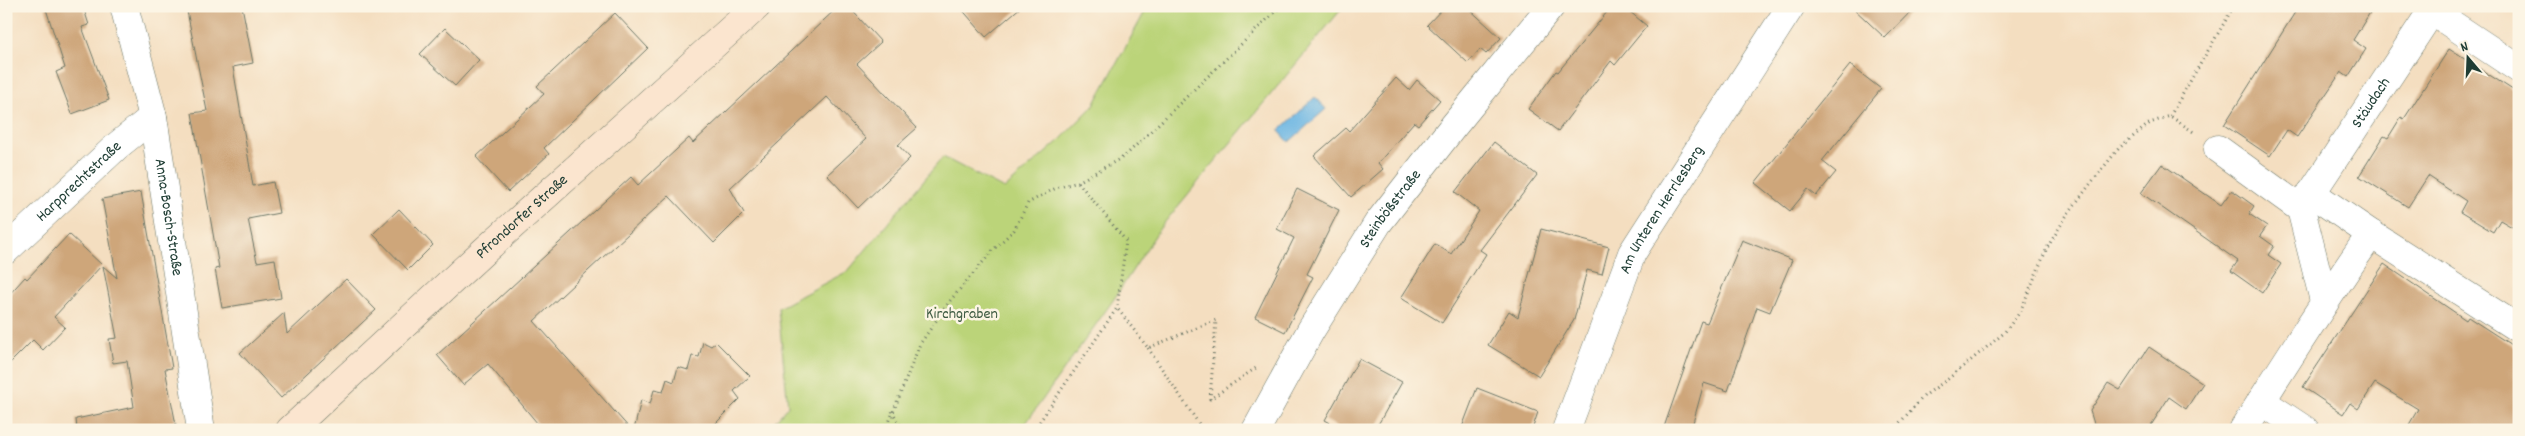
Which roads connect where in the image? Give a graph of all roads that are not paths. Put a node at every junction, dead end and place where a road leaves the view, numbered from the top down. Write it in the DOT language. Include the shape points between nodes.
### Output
graph roads {
  1 [pos="124,6"];
  2 [pos="757,6"];
  3 [pos="1551,6"];
  4 [pos="1791,6"];
  5 [pos="2434,9"];
  6 [pos="2519,69"];
  7 [pos="153,117"];
  8 [pos="2218,149"];
  9 [pos="2306,201"];
  10 [pos="2371,234"];
  11 [pos="6,250"];
  12 [pos="2324,301"];
  13 [pos="2519,329"];
  14 [pos="2261,401"];
  15 [pos="201,430"];
  16 [pos="290,430"];
  17 [pos="1256,430"];
  18 [pos="1566,430"];
  19 [pos="2243,430"];
  20 [pos="2305,430"];
  1 -- 7 [label="street, Anna-Bosch-Straße"];
  2 -- 16 [label="street, Pfrondorfer Straße"];
  3 -- 17 [label="street, Steinbößstraße" via="1378,223 1311,330"];
  4 -- 18 [label="street, Am Unteren Herrlesberg" via="1632,253"];
  5 -- 6 [label="street, Stäudach"];
  5 -- 9 [label="street, Stäudach"];
  7 -- 11 [label="street, Harpprechtstraße" via="117,146"];
  7 -- 15 [label="street, Anna-Bosch-Straße"];
  8 -- 9 [label="street"];
  9 -- 10 [label="street"];
  9 -- 12 [label="street"];
  10 -- 12 [label="street"];
  10 -- 13 [label="street"];
  12 -- 14 [label="street"];
  14 -- 19 [label="street"];
  14 -- 20 [label="street"];
}
